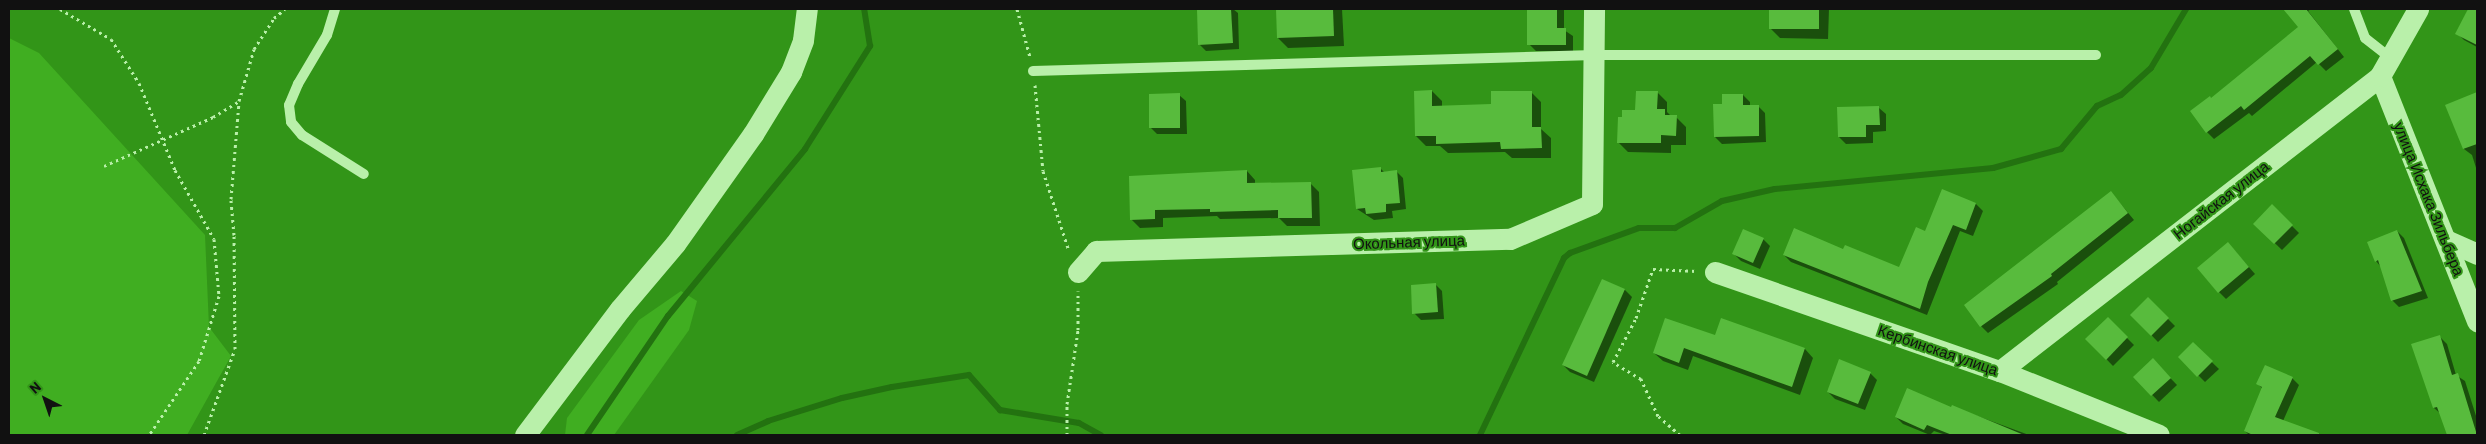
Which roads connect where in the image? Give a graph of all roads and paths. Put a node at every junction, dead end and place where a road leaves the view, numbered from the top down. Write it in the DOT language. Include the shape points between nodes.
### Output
graph roads {
  1 [pos="60,9"];
  2 [pos="285,9"];
  3 [pos="335,9"];
  4 [pos="807,9"];
  5 [pos="1017,9"];
  6 [pos="1594,9"];
  7 [pos="2354,9"];
  8 [pos="2418,9"];
  9 [pos="1595,55"];
  10 [pos="2096,55"];
  11 [pos="2385,67"];
  12 [pos="1033,71"];
  13 [pos="239,101"];
  14 [pos="163,140"];
  15 [pos="104,166"];
  16 [pos="364,174"];
  17 [pos="2446,240"];
  18 [pos="2477,254"];
  19 [pos="1078,272"];
  20 [pos="1715,272"];
  21 [pos="2477,321"];
  22 [pos="2000,372"];
  23 [pos="149,435"];
  24 [pos="204,435"];
  25 [pos="525,435"];
  26 [pos="1067,435"];
  27 [pos="1680,435"];
  28 [pos="2159,435"];
  1 -- 14 [label="path" via="111,39 138,83"];
  2 -- 13 [label="path" via="274,18 254,49"];
  3 -- 16 [label="lane" via="327,35 289,105 291,122 302,134"];
  4 -- 25 [label="street" via="803,40 791,72 753,134 675,244"];
  5 -- 12 [label="path"];
  6 -- 9 [label="street"];
  7 -- 11 [label="lane" via="2365,38"];
  8 -- 11 [label="street, Ногайская улица"];
  9 -- 10 [label="lane"];
  9 -- 12 [label="lane"];
  9 -- 19 [label="street, Окольная улица" via="1592,204 1510,239 1096,251"];
  11 -- 17 [label="street, улица Исхака Зильбера"];
  11 -- 22 [label="street, Ногайская улица"];
  12 -- 19 [label="path" via="1043,171 1062,234"];
  13 -- 14 [label="path" via="214,117"];
  13 -- 24 [label="path" via="231,199 235,349"];
  14 -- 15 [label="path"];
  14 -- 23 [label="path" via="175,170 214,239 219,296 199,361"];
  17 -- 18 [label="street"];
  17 -- 21 [label="street, улица Исхака Зильбера"];
  19 -- 26 [label="path" via="1078,330 1067,404"];
  20 -- 22 [label="street, Кербинская улица"];
  20 -- 27 [label="path" via="1653,268 1636,318 1613,362 1640,379 1658,416"];
  22 -- 28 [label="street, Кербинская улица"];
}
